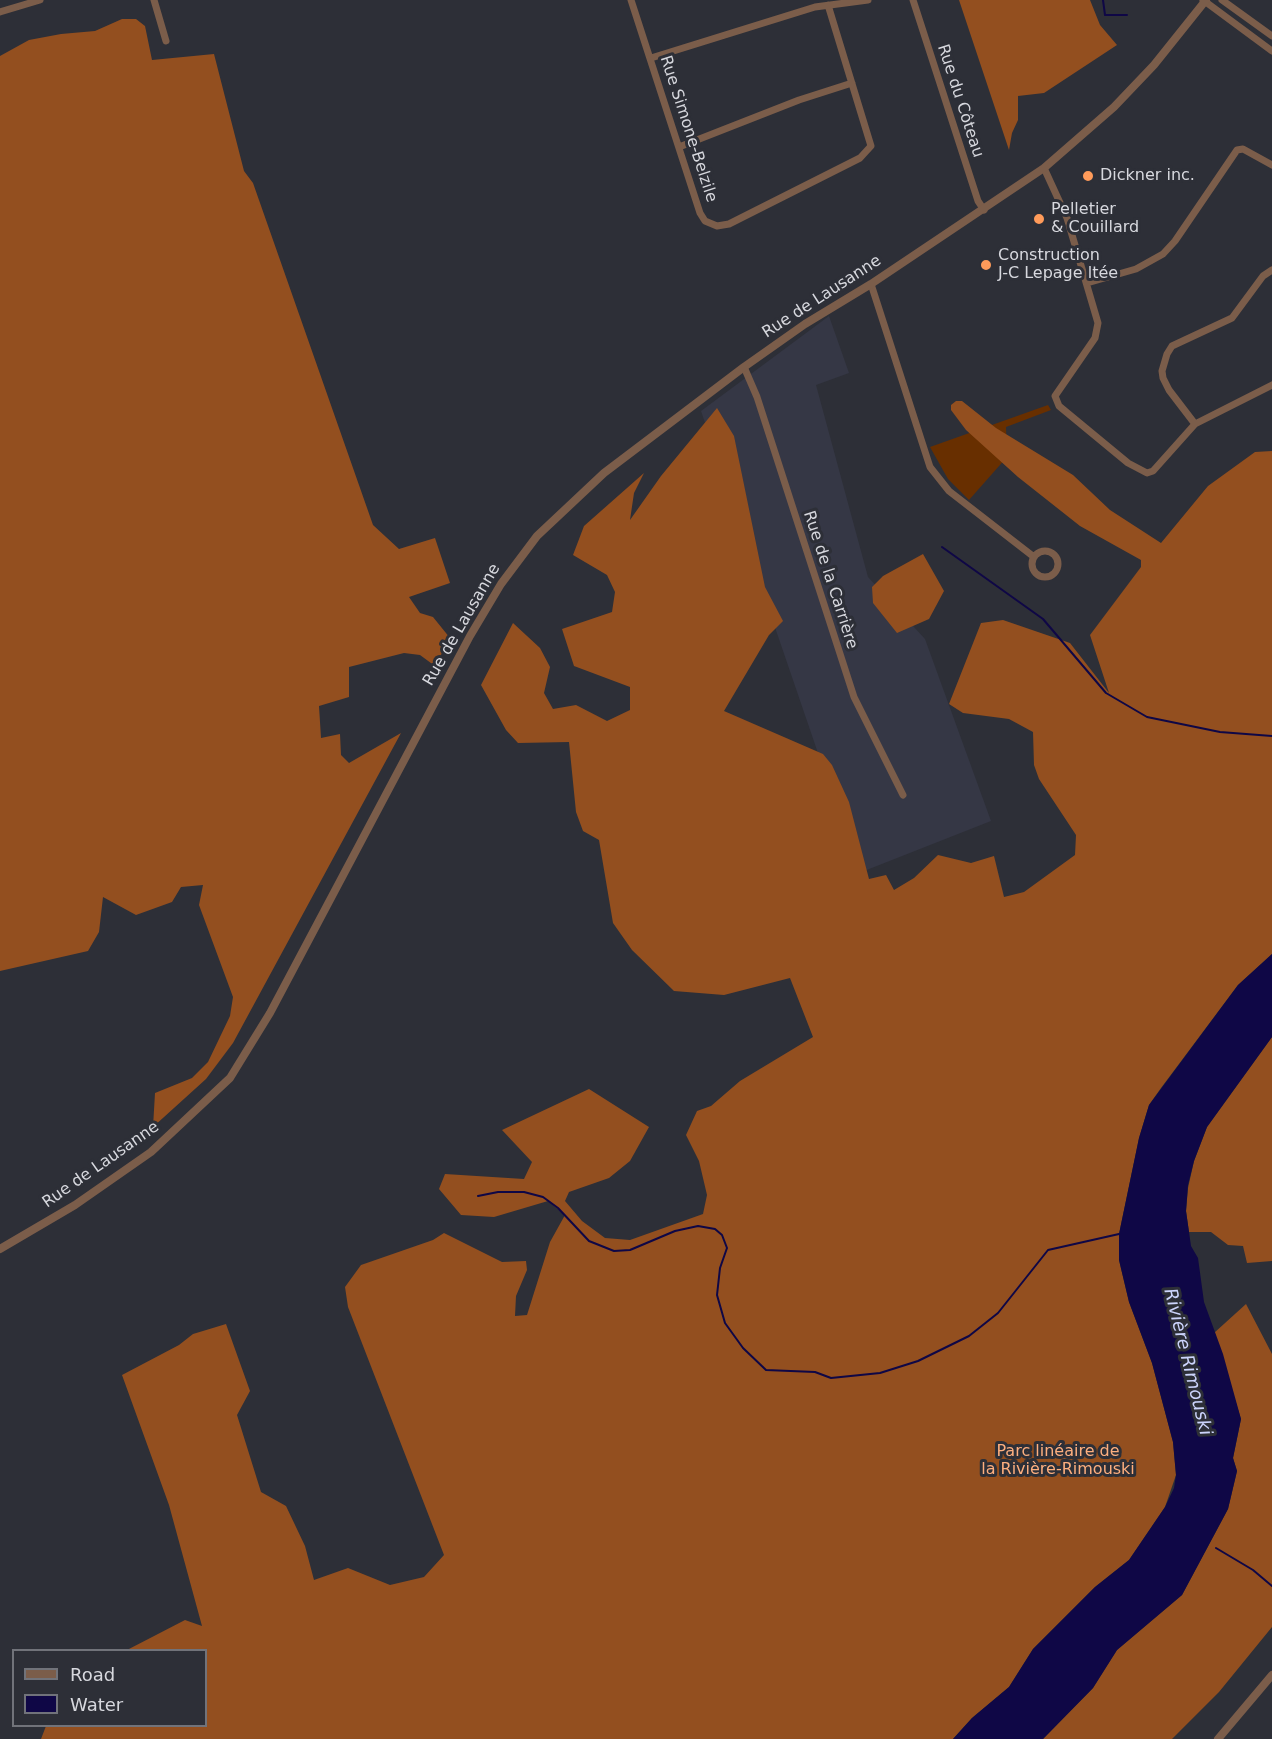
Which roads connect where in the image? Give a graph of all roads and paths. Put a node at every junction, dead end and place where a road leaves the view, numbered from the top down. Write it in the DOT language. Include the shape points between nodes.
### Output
graph roads {
  1 [pos="40,0"];
  2 [pos="154,0"];
  3 [pos="631,0"];
  4 [pos="868,0"];
  5 [pos="913,0"];
  6 [pos="1205,0"];
  7 [pos="1222,0"];
  8 [pos="828,5"];
  9 [pos="0,12"];
  10 [pos="1272,36"];
  11 [pos="166,41"];
  12 [pos="1271,48"];
  13 [pos="651,58"];
  14 [pos="852,83"];
  15 [pos="679,147"];
  16 [pos="1272,165"];
  17 [pos="1044,168"];
  18 [pos="984,210"];
  19 [pos="1272,270"];
  20 [pos="1088,283"];
  21 [pos="871,284"];
  22 [pos="744,367"];
  23 [pos="1272,385"];
  24 [pos="1195,424"];
  25 [pos="1034,557"];
  26 [pos="903,795"];
  27 [pos="0,1249"];
  28 [pos="1272,1675"];
  29 [pos="1218,1739"];
  1 -- 9 [label="street"];
  2 -- 11 [label="street"];
  3 -- 13 [label="street, Rue Simone-Belzile"];
  4 -- 8 [label="street"];
  5 -- 18 [label="street, Rue du Côteau"];
  6 -- 12 [label="street"];
  6 -- 17 [label="street, Rue de Lausanne" via="1154,65 1114,107"];
  7 -- 10 [label="street"];
  8 -- 13 [label="street"];
  8 -- 14 [label="street, Rue Simone-Belzile"];
  13 -- 15 [label="street, Rue Simone-Belzile"];
  14 -- 15 [label="street" via="799,99"];
  14 -- 15 [label="street, Rue Simone-Belzile" via="871,140 867,152 729,224 717,226 705,221"];
  16 -- 20 [label="street" via="1238,150 1163,254 1136,269"];
  17 -- 18 [label="street, Rue de Lausanne"];
  17 -- 20 [label="street" via="1067,218"];
  18 -- 21 [label="street, Rue de Lausanne"];
  19 -- 24 [label="street" via="1263,276 1232,318 1172,346 1167,354 1163,378"];
  20 -- 24 [label="street" via="1098,323 1095,338 1055,396 1059,406 1128,463 1146,473 1153,471"];
  21 -- 22 [label="street, Rue de Lausanne"];
  21 -- 25 [label="street" via="930,467 949,491"];
  22 -- 26 [label="street, Rue de la Carrière" via="854,697"];
  22 -- 27 [label="street, Rue de Lausanne" via="572,500 537,536 501,584 260,1031 230,1078 151,1152 75,1205"];
  23 -- 24 [label="street"];
  28 -- 29 [label="street"];
}
